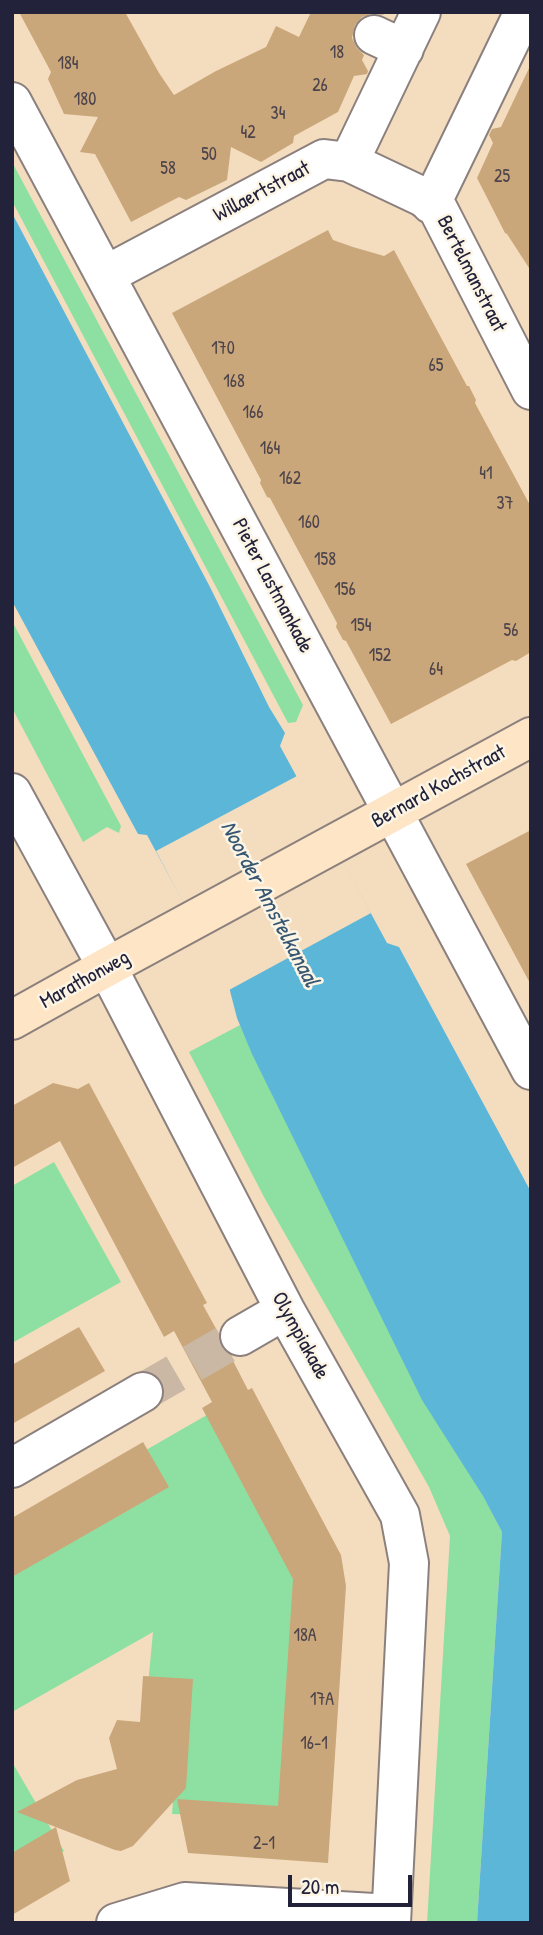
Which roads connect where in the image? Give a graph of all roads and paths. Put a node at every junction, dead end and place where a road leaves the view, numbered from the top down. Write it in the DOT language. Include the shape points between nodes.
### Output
graph roads {
  1 [pos="421,12"];
  2 [pos="524,12"];
  3 [pos="12,102"];
  4 [pos="349,162"];
  5 [pos="431,204"];
  6 [pos="106,275"];
  7 [pos="531,390"];
  8 [pos="531,737"];
  9 [pos="12,793"];
  10 [pos="392,812"];
  11 [pos="158,940"];
  12 [pos="107,967"];
  13 [pos="12,1020"];
  14 [pos="531,1070"];
  15 [pos="285,1310"];
  16 [pos="240,1336"];
  17 [pos="143,1392"];
  18 [pos="12,1468"];
  19 [pos="391,1918"];
  20 [pos="116,1923"];
  1 -- 4 [label="street" via="389,42"];
  2 -- 5 [label="street" via="500,96"];
  3 -- 6 [label="street, Pieter Lastmankade"];
  4 -- 5 [label="street, Bertelmanstraat"];
  4 -- 6 [label="street, Willaertstraat" via="324,159"];
  5 -- 7 [label="street, Bertelmanstraat" via="438,209"];
  6 -- 10 [label="street, Pieter Lastmankade"];
  8 -- 10 [label="street, Bernard Kochstraat"];
  9 -- 12 [label="street, Olympiakade"];
  10 -- 11 [label="street, Bernard Kochstraat"];
  10 -- 14 [label="street, Pieter Lastmankade"];
  11 -- 12 [label="street, Marathonweg"];
  12 -- 13 [label="street, Marathonweg"];
  12 -- 15 [label="street, Olympiakade"];
  15 -- 16 [label="street"];
  15 -- 19 [label="street, Olympiakade" via="400,1515 407,1551"];
  17 -- 18 [label="street"];
  19 -- 20 [label="street" via="185,1902"];
}
